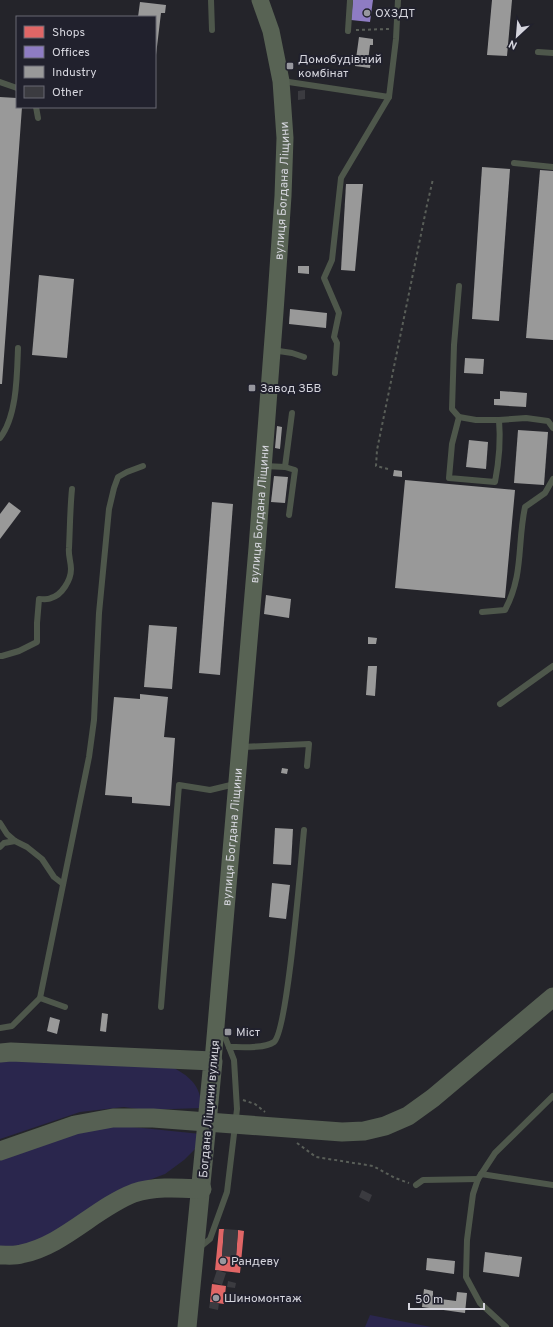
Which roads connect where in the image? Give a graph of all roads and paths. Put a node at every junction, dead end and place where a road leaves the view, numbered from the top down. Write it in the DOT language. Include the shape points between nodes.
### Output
graph roads {
  1 [pos="211,0"];
  2 [pos="260,0"];
  3 [pos="350,0"];
  4 [pos="398,0"];
  5 [pos="396,29"];
  6 [pos="212,30"];
  7 [pos="348,31"];
  8 [pos="538,52"];
  9 [pos="553,53"];
  10 [pos="281,81"];
  11 [pos="0,82"];
  12 [pos="16,88"];
  13 [pos="389,97"];
  14 [pos="36,108"];
  15 [pos="38,118"];
  16 [pos="514,163"];
  17 [pos="553,167"];
  18 [pos="433,179"];
  19 [pos="459,286"];
  20 [pos="18,348"];
  21 [pos="272,350"];
  22 [pos="304,357"];
  23 [pos="335,373"];
  24 [pos="292,413"];
  25 [pos="459,417"];
  26 [pos="499,420"];
  27 [pos="553,428"];
  28 [pos="0,438"];
  29 [pos="143,466"];
  30 [pos="263,466"];
  31 [pos="285,467"];
  32 [pos="388,469"];
  33 [pos="553,479"];
  34 [pos="72,489"];
  35 [pos="289,515"];
  36 [pos="482,612"];
  37 [pos="0,656"];
  38 [pos="553,666"];
  39 [pos="500,704"];
  40 [pos="240,748"];
  41 [pos="307,766"];
  42 [pos="237,784"];
  43 [pos="0,823"];
  44 [pos="304,830"];
  45 [pos="14,841"];
  46 [pos="0,847"];
  47 [pos="63,884"];
  48 [pos="553,997"];
  49 [pos="40,998"];
  50 [pos="65,1007"];
  51 [pos="162,1007"];
  52 [pos="217,1024"];
  53 [pos="0,1028"];
  54 [pos="229,1047"];
  55 [pos="0,1053"];
  56 [pos="213,1061"];
  57 [pos="553,1096"];
  58 [pos="236,1097"];
  59 [pos="266,1113"];
  60 [pos="296,1142"];
  61 [pos="0,1151"];
  62 [pos="479,1176"];
  63 [pos="416,1185"];
  64 [pos="553,1185"];
  65 [pos="202,1189"];
  66 [pos="195,1252"];
  67 [pos="0,1255"];
  68 [pos="187,1327"];
  69 [pos="506,1327"];
  1 -- 6 [label="lane"];
  2 -- 10 [label="main road, вулиця Богдана Ліщини" via="271,31"];
  3 -- 7 [label="lane"];
  4 -- 5 [label="lane"];
  5 -- 7 [label="path"];
  5 -- 13 [label="lane"];
  8 -- 9 [label="lane"];
  10 -- 13 [label="lane"];
  10 -- 21 [label="main road, вулиця Богдана Ліщини" via="285,138"];
  11 -- 12 [label="lane"];
  13 -- 23 [label="lane" via="341,178 332,260 324,278 339,313 334,337 337,343"];
  14 -- 15 [label="lane"];
  16 -- 17 [label="lane"];
  18 -- 32 [label="path" via="377,450 376,466"];
  19 -- 25 [label="lane" via="452,409"];
  20 -- 28 [label="lane" via="13,407 4,434"];
  21 -- 22 [label="lane"];
  21 -- 30 [label="main road, вулиця Богдана Ліщини"];
  24 -- 31 [label="lane"];
  25 -- 26 [label="lane"];
  25 -- 26 [label="lane" via="452,444 449,478 495,482 501,438"];
  26 -- 27 [label="lane" via="526,418 548,421"];
  29 -- 47 [label="lane" via="118,477 109,509 94,720"];
  30 -- 31 [label="lane"];
  30 -- 40 [label="main road, вулиця Богдана Ліщини"];
  31 -- 35 [label="lane" via="296,470"];
  33 -- 36 [label="lane" via="545,492 525,507 520,565 505,610"];
  34 -- 37 [label="lane" via="70,579 60,593 51,598 39,599 37,642 19,651"];
  38 -- 39 [label="lane"];
  40 -- 41 [label="lane" via="309,744"];
  40 -- 42 [label="main road, вулиця Богдана Ліщини"];
  42 -- 51 [label="lane" via="210,790 179,785"];
  42 -- 52 [label="main road, вулиця Богдана Ліщини"];
  43 -- 45 [label="lane"];
  44 -- 54 [label="lane" via="288,986 280,1029 275,1041 264,1046"];
  45 -- 46 [label="lane" via="4,843"];
  45 -- 47 [label="lane" via="36,853 54,877"];
  47 -- 49 [label="lane"];
  48 -- 61 [label="main road" via="433,1098 408,1116 378,1128 342,1132 153,1118 113,1118 75,1125"];
  49 -- 50 [label="lane"];
  49 -- 53 [label="lane" via="12,1026"];
  52 -- 54 [label="lane"];
  52 -- 56 [label="main road, Богдана Ліщини вулиця"];
  54 -- 58 [label="lane" via="234,1060"];
  55 -- 56 [label="main road"];
  56 -- 65 [label="main road, Богдана Ліщини вулиця"];
  57 -- 62 [label="lane" via="495,1154"];
  58 -- 59 [label="path" via="256,1104"];
  58 -- 66 [label="lane" via="237,1109 227,1192 210,1239"];
  60 -- 63 [label="path" via="316,1157 372,1166"];
  62 -- 63 [label="lane" via="423,1180"];
  62 -- 64 [label="lane"];
  62 -- 69 [label="lane" via="473,1194 467,1240 466,1277 480,1303"];
  65 -- 66 [label="main road"];
  65 -- 67 [label="main road" via="167,1188 136,1193 120,1199 41,1248 20,1255"];
  66 -- 68 [label="main road"];
}
